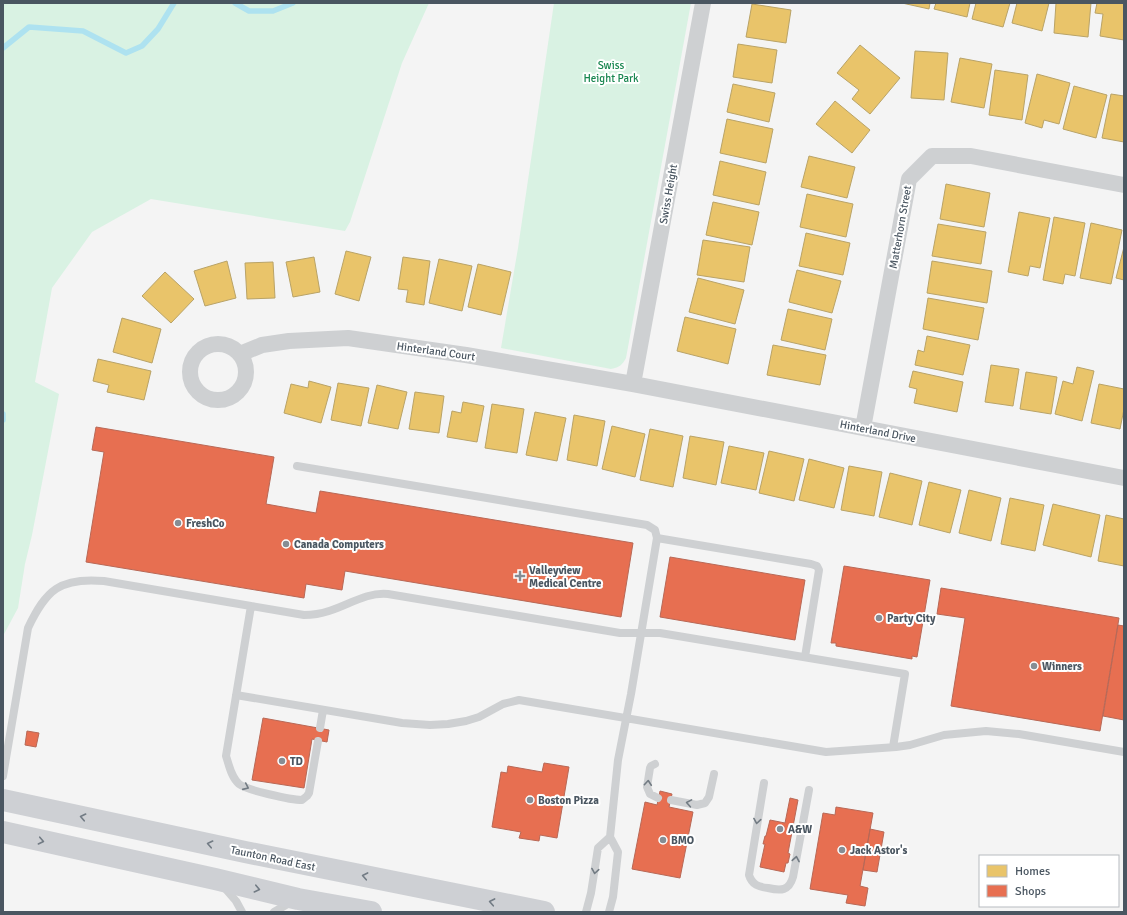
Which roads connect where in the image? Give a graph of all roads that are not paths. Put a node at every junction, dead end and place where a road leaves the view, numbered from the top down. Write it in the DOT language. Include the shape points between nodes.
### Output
graph roads {
  1 [pos="703,3"];
  2 [pos="1124,185"];
  3 [pos="240,354"];
  4 [pos="633,384"];
  5 [pos="863,428"];
  6 [pos="297,466"];
  7 [pos="1124,478"];
  8 [pos="657,538"];
  9 [pos="251,606"];
  10 [pos="641,633"];
  11 [pos="805,657"];
  12 [pos="236,695"];
  13 [pos="324,710"];
  14 [pos="626,718"];
  15 [pos="320,728"];
  16 [pos="318,741"];
  17 [pos="893,747"];
  18 [pos="1124,752"];
  19 [pos="655,764"];
  20 [pos="714,774"];
  21 [pos="3,776"];
  22 [pos="764,783"];
  23 [pos="809,790"];
  24 [pos="658,798"];
  25 [pos="3,800"];
  26 [pos="671,800"];
  27 [pos="3,832"];
  28 [pos="610,837"];
  29 [pos="215,879"];
  30 [pos="298,898"];
  31 [pos="242,912"];
  32 [pos="274,912"];
  33 [pos="371,912"];
  34 [pos="544,912"];
  35 [pos="586,912"];
  36 [pos="609,912"];
  1 -- 4 [label="street, Swiss Height"];
  2 -- 5 [label="street, Matterhorn Street" via="971,156 932,156 909,180"];
  3 -- 4 [label="street, Hinterland Court" via="262,345 348,338 466,355"];
  4 -- 5 [label="street, Hinterland Drive"];
  5 -- 7 [label="street, Hinterland Drive"];
  6 -- 8 [label="lane" via="647,525 655,530"];
  8 -- 10 [label="lane"];
  8 -- 11 [label="lane" via="817,566 819,570"];
  9 -- 10 [label="lane" via="296,614 312,614 330,611 368,596 382,594 609,632"];
  9 -- 12 [label="lane"];
  9 -- 21 [label="lane" via="98,581 80,580 59,586 49,594 28,628"];
  10 -- 11 [label="lane" via="660,633"];
  10 -- 14 [label="lane"];
  11 -- 17 [label="lane" via="905,674"];
  12 -- 13 [label="lane"];
  12 -- 16 [label="lane, one-way" via="226,756 233,775 244,787 302,800 308,793"];
  13 -- 14 [label="lane" via="402,723 440,725 466,721 503,704 519,700"];
  13 -- 15 [label="lane"];
  14 -- 17 [label="lane" via="826,752"];
  14 -- 28 [label="lane" via="618,760"];
  17 -- 18 [label="lane" via="944,735 993,731"];
  24 -- 19 [label="lane, one-way" via="650,794 647,787 650,768"];
  20 -- 26 [label="lane, one-way" via="710,796 705,803 697,805"];
  22 -- 23 [label="lane, one-way" via="749,875 756,886 778,890 786,888 792,882"];
  34 -- 25 [label="main road, Taunton Road East, one-way"];
  27 -- 29 [label="main road, one-way"];
  28 -- 35 [label="lane, one-way" via="598,848 592,893"];
  28 -- 36 [label="lane" via="618,852"];
  29 -- 30 [label="main road, one-way"];
  29 -- 31 [label="lane" via="236,901"];
  30 -- 32 [label="lane"];
  30 -- 33 [label="main road"];
}
